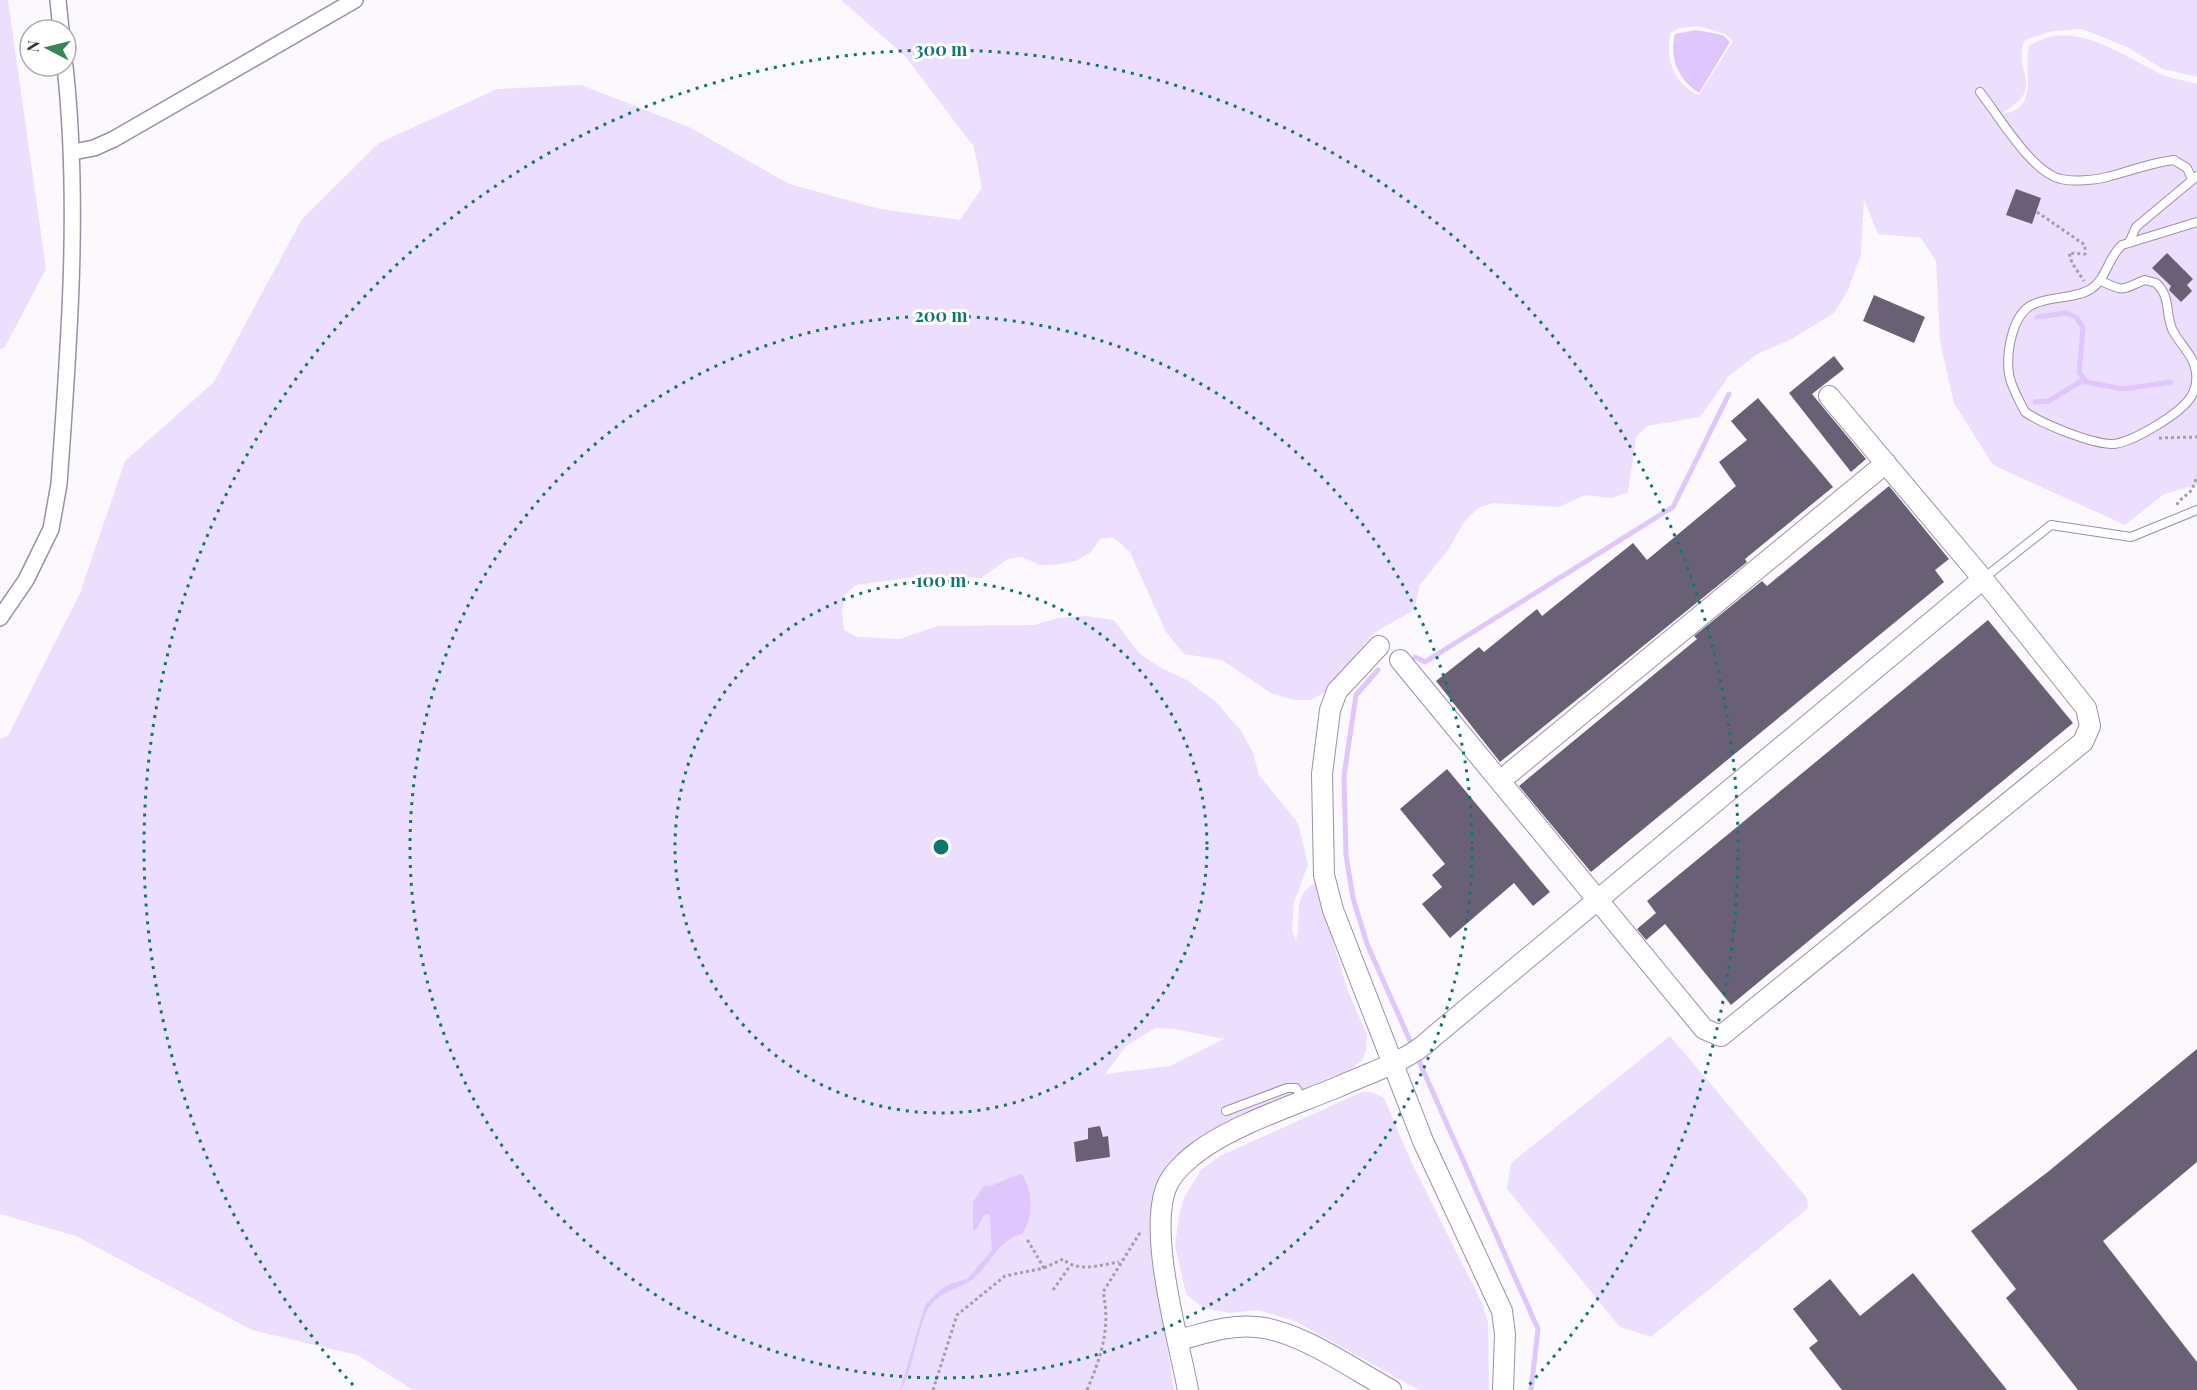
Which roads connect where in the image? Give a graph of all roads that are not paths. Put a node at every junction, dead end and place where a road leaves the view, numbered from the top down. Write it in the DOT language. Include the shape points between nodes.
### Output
graph roads {
  1 [pos="58,0"];
  2 [pos="356,0"];
  3 [pos="60,18"];
  4 [pos="66,78"];
  5 [pos="1980,92"];
  6 [pos="73,152"];
  7 [pos="2195,178"];
  8 [pos="2197,222"];
  9 [pos="2129,243"];
  10 [pos="2101,281"];
  11 [pos="1829,396"];
  12 [pos="1886,463"];
  13 [pos="2197,510"];
  14 [pos="1983,579"];
  15 [pos="0,618"];
  16 [pos="1379,646"];
  17 [pos="1400,660"];
  18 [pos="1500,781"];
  19 [pos="1598,900"];
  20 [pos="1394,1062"];
  21 [pos="1304,1102"];
  22 [pos="1226,1111"];
  23 [pos="1178,1341"];
  24 [pos="1188,1390"];
  25 [pos="1391,1390"];
  26 [pos="1503,1390"];
  1 -- 3 [label="street"];
  2 -- 6 [label="street" via="114,139"];
  4 -- 6 [label="street"];
  5 -- 7 [label="lane" via="2024,150 2046,172 2061,179 2107,177 2174,160"];
  6 -- 15 [label="street" via="59,484 51,529 26,580"];
  7 -- 9 [label="lane" via="2136,227"];
  8 -- 9 [label="lane"];
  9 -- 10 [label="lane" via="2116,250"];
  10 -- 10 [label="lane" via="2121,289 2145,280 2156,283 2168,299 2171,325 2196,373 2192,396 2184,406 2121,444 2097,443 2025,412 2008,367 2022,312 2043,301 2089,290"];
  11 -- 12 [label="street"];
  12 -- 14 [label="street"];
  12 -- 18 [label="street"];
  13 -- 14 [label="lane" via="2131,537 2051,525"];
  14 -- 19 [label="street"];
  14 -- 19 [label="street" via="2086,708 2090,726 2083,742 1725,1035 1704,1029"];
  16 -- 20 [label="street" via="1337,691 1330,710 1322,774 1324,875 1332,910"];
  17 -- 18 [label="street"];
  18 -- 19 [label="street"];
  19 -- 20 [label="street" via="1427,1043"];
  20 -- 21 [label="street"];
  20 -- 26 [label="street" via="1423,1141 1502,1311"];
  21 -- 22 [label="lane" via="1296,1088 1287,1088"];
  21 -- 23 [label="street" via="1200,1150 1170,1180 1159,1220"];
  23 -- 24 [label="street"];
  23 -- 25 [label="street" via="1222,1329 1258,1327 1311,1346"];
}
